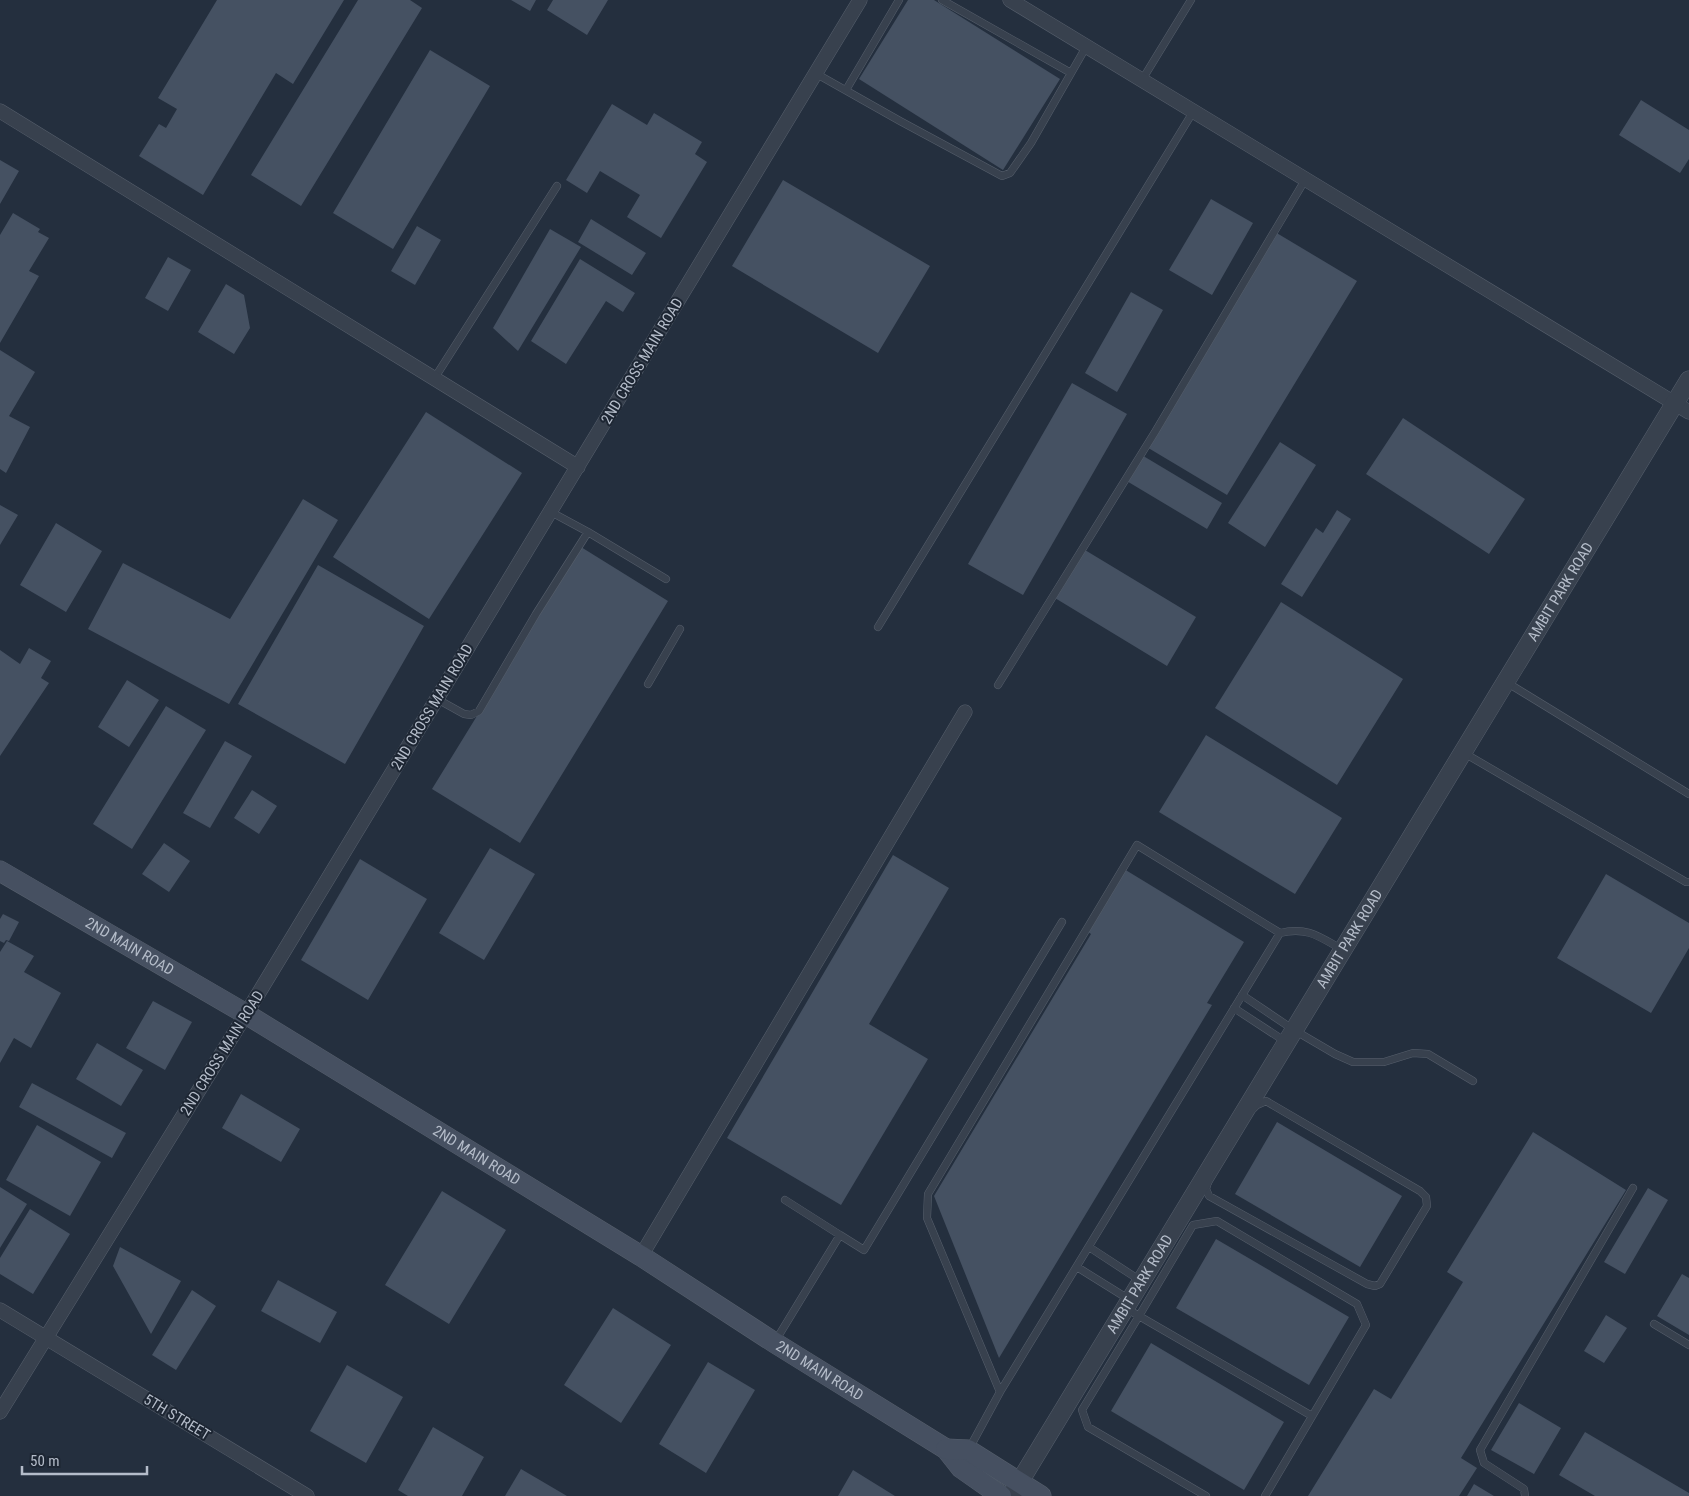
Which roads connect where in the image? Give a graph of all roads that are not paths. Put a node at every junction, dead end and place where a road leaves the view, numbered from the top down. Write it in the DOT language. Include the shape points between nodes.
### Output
graph roads {
  1 [pos="860,0"];
  2 [pos="900,0"];
  3 [pos="942,0"];
  4 [pos="1010,0"];
  5 [pos="1191,0"];
  6 [pos="1086,47"];
  7 [pos="815,73"];
  8 [pos="1072,73"];
  9 [pos="1142,80"];
  10 [pos="846,90"];
  11 [pos="0,111"];
  12 [pos="1193,112"];
  13 [pos="1305,180"];
  14 [pos="557,186"];
  15 [pos="434,379"];
  16 [pos="1689,380"];
  17 [pos="1682,408"];
  18 [pos="578,467"];
  19 [pos="551,512"];
  20 [pos="588,532"];
  21 [pos="666,579"];
  22 [pos="878,627"];
  23 [pos="680,629"];
  24 [pos="1505,682"];
  25 [pos="648,684"];
  26 [pos="998,685"];
  27 [pos="438,698"];
  28 [pos="965,712"];
  29 [pos="1463,752"];
  30 [pos="1689,794"];
  31 [pos="0,871"];
  32 [pos="1689,882"];
  33 [pos="1062,922"];
  34 [pos="1280,933"];
  35 [pos="1343,950"];
  36 [pos="1242,995"];
  37 [pos="1234,1008"];
  38 [pos="246,1014"];
  39 [pos="1290,1036"];
  40 [pos="1473,1080"];
  41 [pos="1238,1127"];
  42 [pos="1207,1178"];
  43 [pos="1633,1188"];
  44 [pos="785,1200"];
  45 [pos="840,1236"];
  46 [pos="1089,1247"];
  47 [pos="641,1256"];
  48 [pos="1077,1267"];
  49 [pos="1142,1281"];
  50 [pos="1132,1308"];
  51 [pos="0,1310"];
  52 [pos="1654,1324"];
  53 [pos="46,1338"];
  54 [pos="775,1343"];
  55 [pos="1689,1345"];
  56 [pos="1000,1392"];
  57 [pos="0,1412"];
  58 [pos="1312,1416"];
  59 [pos="946,1449"];
  60 [pos="968,1450"];
  61 [pos="1015,1489"];
  62 [pos="307,1496"];
  63 [pos="1001,1496"];
  64 [pos="1041,1496"];
  65 [pos="1206,1496"];
  66 [pos="1265,1496"];
  67 [pos="1525,1496"];
  1 -- 7 [label="street, 2ND CROSS MAIN ROAD"];
  2 -- 10 [label="lane"];
  3 -- 8 [label="lane"];
  4 -- 6 [label="street"];
  5 -- 9 [label="lane"];
  6 -- 8 [label="lane"];
  6 -- 9 [label="street"];
  7 -- 10 [label="lane"];
  7 -- 18 [label="street, 2ND CROSS MAIN ROAD"];
  8 -- 10 [label="lane" via="1031,143 1010,173 1002,176"];
  9 -- 12 [label="street"];
  11 -- 15 [label="street"];
  12 -- 13 [label="street"];
  12 -- 22 [label="lane"];
  13 -- 17 [label="street"];
  13 -- 26 [label="lane" via="1155,432"];
  14 -- 15 [label="lane"];
  15 -- 18 [label="street"];
  16 -- 17 [label="street, AMBIT PARK ROAD"];
  17 -- 24 [label="street, AMBIT PARK ROAD"];
  18 -- 19 [label="street, 2ND CROSS MAIN ROAD"];
  19 -- 20 [label="lane"];
  19 -- 27 [label="street, 2ND CROSS MAIN ROAD"];
  20 -- 21 [label="lane"];
  20 -- 27 [label="lane" via="479,711 464,714"];
  23 -- 25 [label="lane"];
  24 -- 29 [label="street, AMBIT PARK ROAD"];
  24 -- 30 [label="lane"];
  27 -- 38 [label="street, 2ND CROSS MAIN ROAD"];
  28 -- 47 [label="street"];
  29 -- 32 [label="lane"];
  29 -- 35 [label="street, AMBIT PARK ROAD"];
  31 -- 38 [label="main road, 2ND MAIN ROAD"];
  33 -- 45 [label="lane" via="864,1250"];
  34 -- 35 [label="lane" via="1293,929 1312,932"];
  34 -- 36 [label="lane"];
  34 -- 56 [label="lane" via="1138,845 928,1194 927,1218"];
  35 -- 39 [label="street, AMBIT PARK ROAD"];
  36 -- 37 [label="lane"];
  36 -- 39 [label="lane"];
  37 -- 39 [label="lane"];
  37 -- 46 [label="lane"];
  38 -- 47 [label="main road, 2ND MAIN ROAD"];
  38 -- 53 [label="street, 2ND CROSS MAIN ROAD"];
  39 -- 40 [label="lane" via="1353,1062 1384,1062 1413,1053 1428,1054"];
  39 -- 41 [label="street, AMBIT PARK ROAD"];
  41 -- 42 [label="street, AMBIT PARK ROAD"];
  41 -- 42 [label="lane" via="1257,1105 1266,1102 1420,1192 1426,1197 1427,1206 1380,1284 1375,1286 1209,1196"];
  42 -- 49 [label="street, AMBIT PARK ROAD"];
  43 -- 67 [label="lane" via="1480,1450 1484,1463 1524,1489"];
  44 -- 45 [label="lane"];
  45 -- 54 [label="lane"];
  46 -- 48 [label="lane"];
  46 -- 49 [label="lane"];
  47 -- 54 [label="main road, 2ND MAIN ROAD"];
  48 -- 50 [label="lane"];
  48 -- 56 [label="lane"];
  49 -- 50 [label="street, AMBIT PARK ROAD"];
  50 -- 58 [label="lane"];
  50 -- 58 [label="lane" via="1193,1225 1217,1222 1357,1304 1366,1325"];
  50 -- 61 [label="street, AMBIT PARK ROAD"];
  50 -- 65 [label="lane" via="1082,1410 1088,1426"];
  51 -- 53 [label="street, 5TH STREET"];
  52 -- 55 [label="lane"];
  53 -- 57 [label="street, 2ND CROSS MAIN ROAD"];
  53 -- 62 [label="street, 5TH STREET"];
  54 -- 59 [label="main road, 2ND MAIN ROAD"];
  56 -- 60 [label="lane"];
  58 -- 66 [label="lane"];
  59 -- 60 [label="main road, 2ND MAIN ROAD"];
  59 -- 63 [label="main road, 2ND MAIN ROAD" via="961,1468"];
  60 -- 61 [label="main road"];
  61 -- 64 [label="main road"];
}
